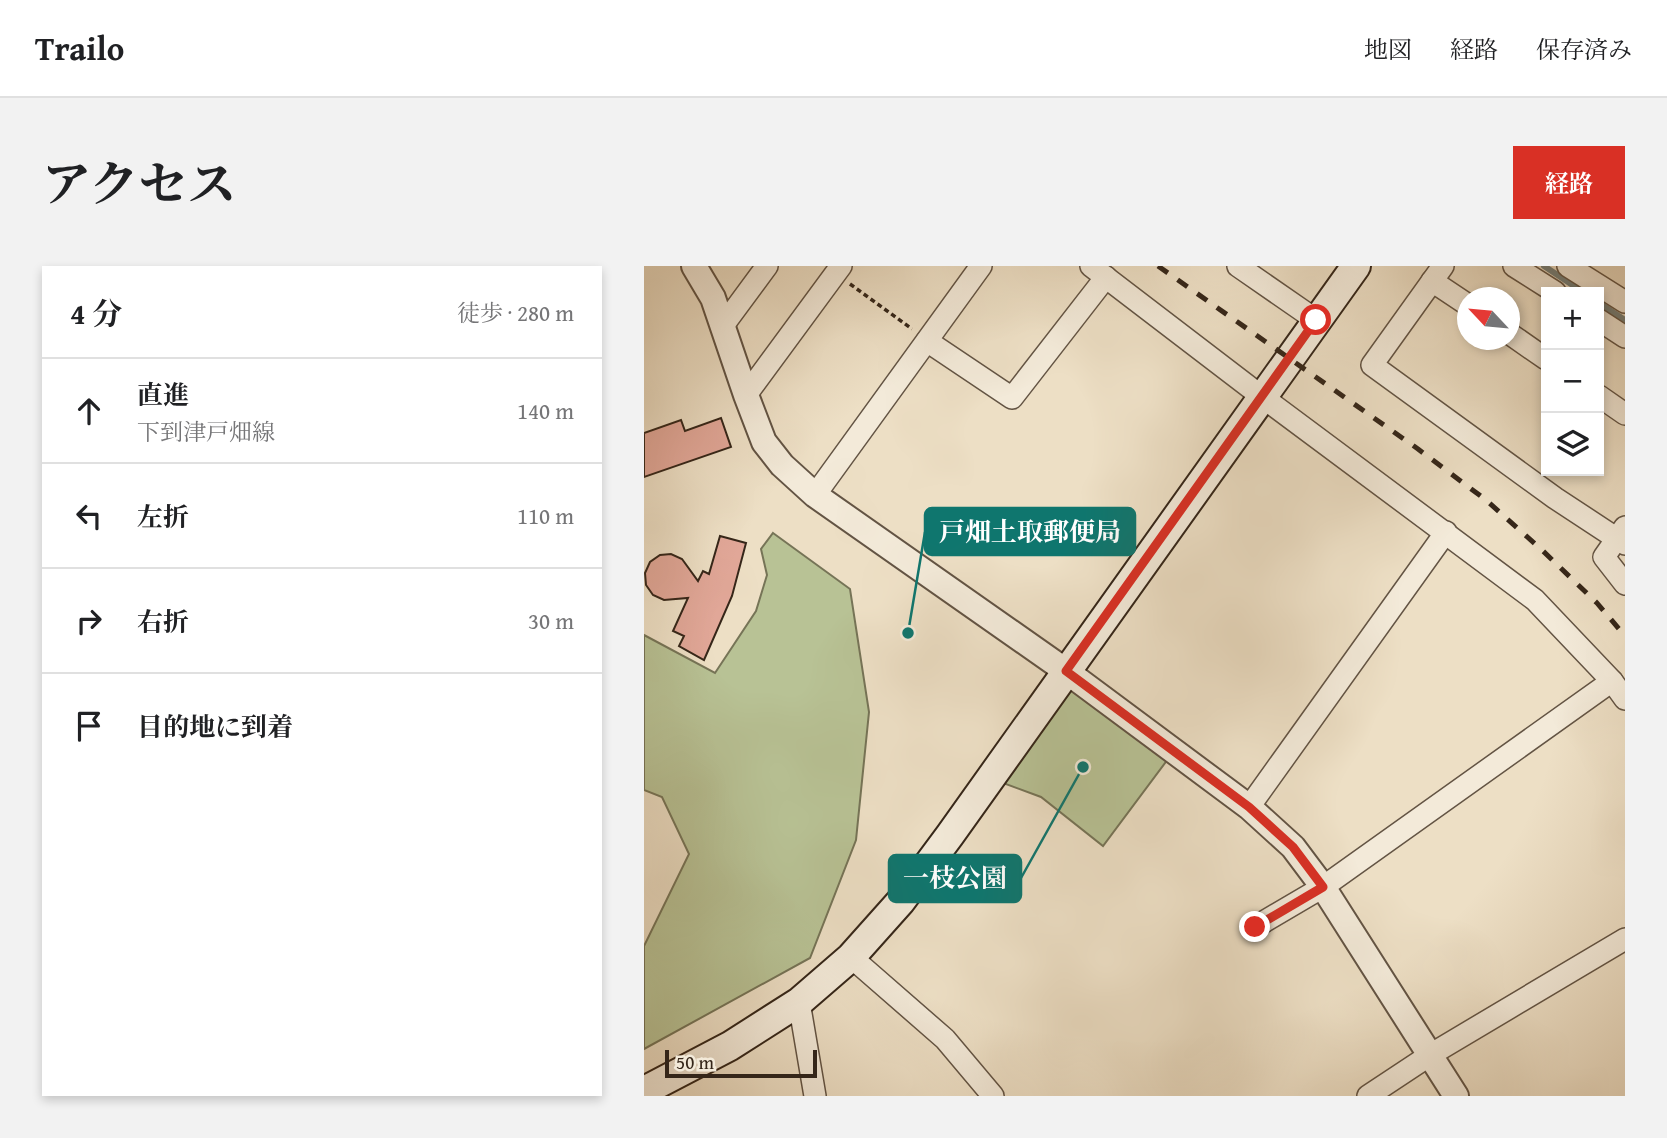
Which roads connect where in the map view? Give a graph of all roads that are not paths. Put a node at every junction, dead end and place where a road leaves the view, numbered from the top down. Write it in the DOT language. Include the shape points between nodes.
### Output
graph roads {
  1 [pos="694,266"];
  2 [pos="767,266"];
  3 [pos="981,266"];
  4 [pos="1238,266"];
  5 [pos="1356,266"];
  6 [pos="1514,266"];
  7 [pos="1568,266"];
  8 [pos="838,270"];
  9 [pos="1099,272"];
  10 [pos="1438,273"];
  11 [pos="1547,287"];
  12 [pos="1457,293"];
  13 [pos="1625,302"];
  14 [pos="1316,320"];
  15 [pos="1604,323"];
  16 [pos="722,327"];
  17 [pos="1625,337"];
  18 [pos="927,341"];
  19 [pos="1520,341"];
  20 [pos="1541,356"];
  21 [pos="746,395"];
  22 [pos="1261,396"];
  23 [pos="1604,399"];
  24 [pos="1625,414"];
  25 [pos="815,495"];
  26 [pos="1446,532"];
  27 [pos="1622,537"];
  28 [pos="1625,584"];
  29 [pos="1066,671"];
  30 [pos="1612,681"];
  31 [pos="1625,699"];
  32 [pos="1249,807"];
  33 [pos="1323,887"];
  34 [pos="1255,927"];
  35 [pos="1625,939"];
  36 [pos="851,957"];
  37 [pos="799,1002"];
  38 [pos="1430,1055"];
  39 [pos="644,1091"];
  40 [pos="815,1096"];
  41 [pos="993,1096"];
  42 [pos="1368,1096"];
  43 [pos="1456,1096"];
  1 -- 16 [label="street" via="713,298"];
  2 -- 16 [label="street"];
  3 -- 18 [label="street"];
  4 -- 14 [label="street"];
  5 -- 14 [label="main road"];
  6 -- 11 [label="street"];
  7 -- 13 [label="street"];
  8 -- 21 [label="street"];
  9 -- 18 [label="street" via="1012,398"];
  9 -- 22 [label="street"];
  10 -- 12 [label="street"];
  10 -- 27 [label="street" via="1372,365 1544,490"];
  14 -- 22 [label="main road"];
  15 -- 17 [label="street"];
  16 -- 21 [label="street"];
  18 -- 25 [label="street"];
  19 -- 20 [label="street"];
  21 -- 25 [label="street" via="764,442"];
  22 -- 26 [label="street"];
  22 -- 29 [label="main road"];
  23 -- 24 [label="street"];
  25 -- 29 [label="street"];
  26 -- 30 [label="street" via="1535,600"];
  26 -- 32 [label="street"];
  27 -- 28 [label="street" via="1604,557"];
  29 -- 32 [label="street"];
  29 -- 36 [label="main road" via="901,901"];
  30 -- 31 [label="street"];
  30 -- 33 [label="street"];
  32 -- 33 [label="street" via="1293,847"];
  33 -- 34 [label="street"];
  33 -- 38 [label="street"];
  35 -- 38 [label="street"];
  36 -- 37 [label="main road"];
  36 -- 41 [label="street" via="945,1039"];
  37 -- 39 [label="main road" via="730,1046"];
  37 -- 40 [label="street"];
  38 -- 42 [label="street"];
  38 -- 43 [label="street"];
}
